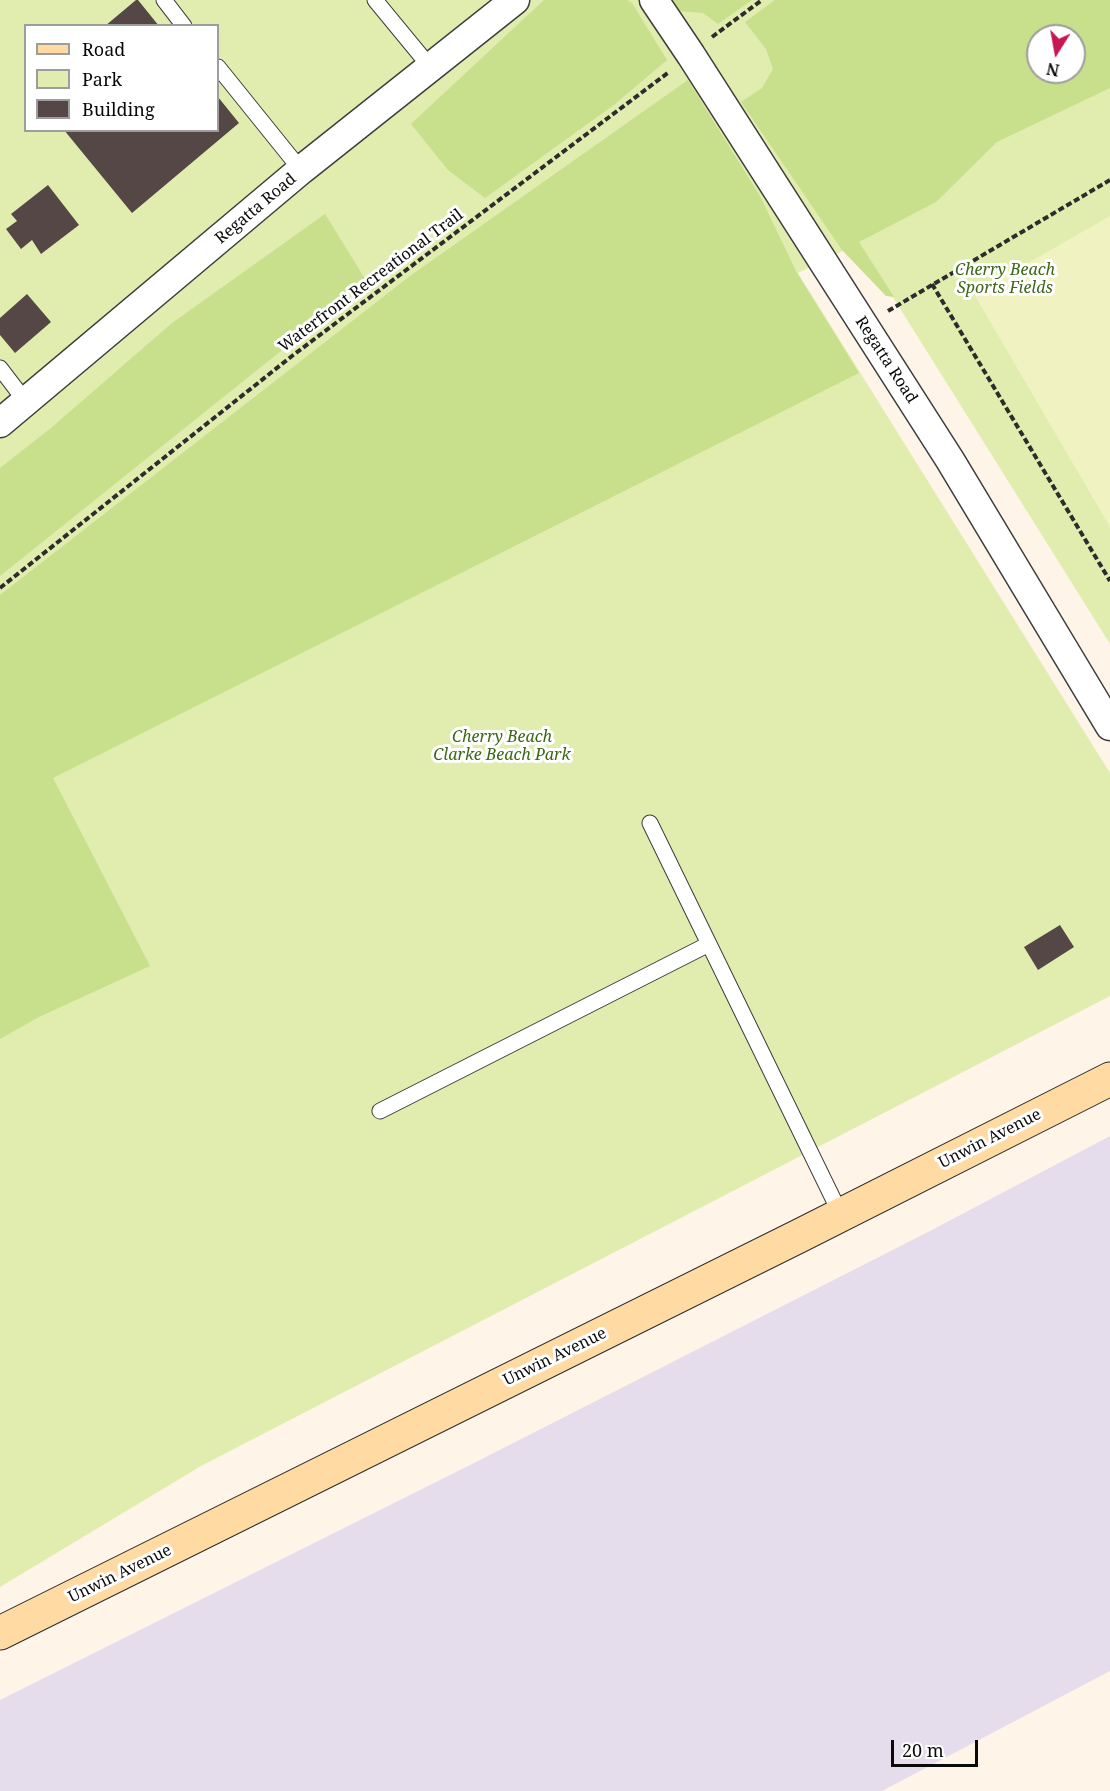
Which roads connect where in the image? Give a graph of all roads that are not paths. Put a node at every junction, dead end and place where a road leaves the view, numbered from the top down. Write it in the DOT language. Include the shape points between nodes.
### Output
graph roads {
  1 [pos="164,0"];
  2 [pos="375,0"];
  3 [pos="515,0"];
  4 [pos="654,0"];
  5 [pos="182,24"];
  6 [pos="219,68"];
  7 [pos="431,68"];
  8 [pos="301,170"];
  9 [pos="0,368"];
  10 [pos="26,402"];
  11 [pos="0,423"];
  12 [pos="1110,726"];
  13 [pos="650,823"];
  14 [pos="709,944"];
  15 [pos="1110,1079"];
  16 [pos="380,1111"];
  17 [pos="841,1215"];
  18 [pos="0,1633"];
  1 -- 5 [label="lane"];
  2 -- 7 [label="lane"];
  3 -- 7 [label="street, Regatta Road"];
  4 -- 12 [label="street, Regatta Road" via="950,460"];
  6 -- 8 [label="lane"];
  7 -- 8 [label="street, Regatta Road"];
  8 -- 10 [label="street, Regatta Road"];
  9 -- 10 [label="lane"];
  10 -- 11 [label="street, Regatta Road"];
  13 -- 14 [label="lane"];
  14 -- 16 [label="lane"];
  14 -- 17 [label="lane"];
  15 -- 17 [label="street, Unwin Avenue"];
  17 -- 18 [label="street, Unwin Avenue"];
}
